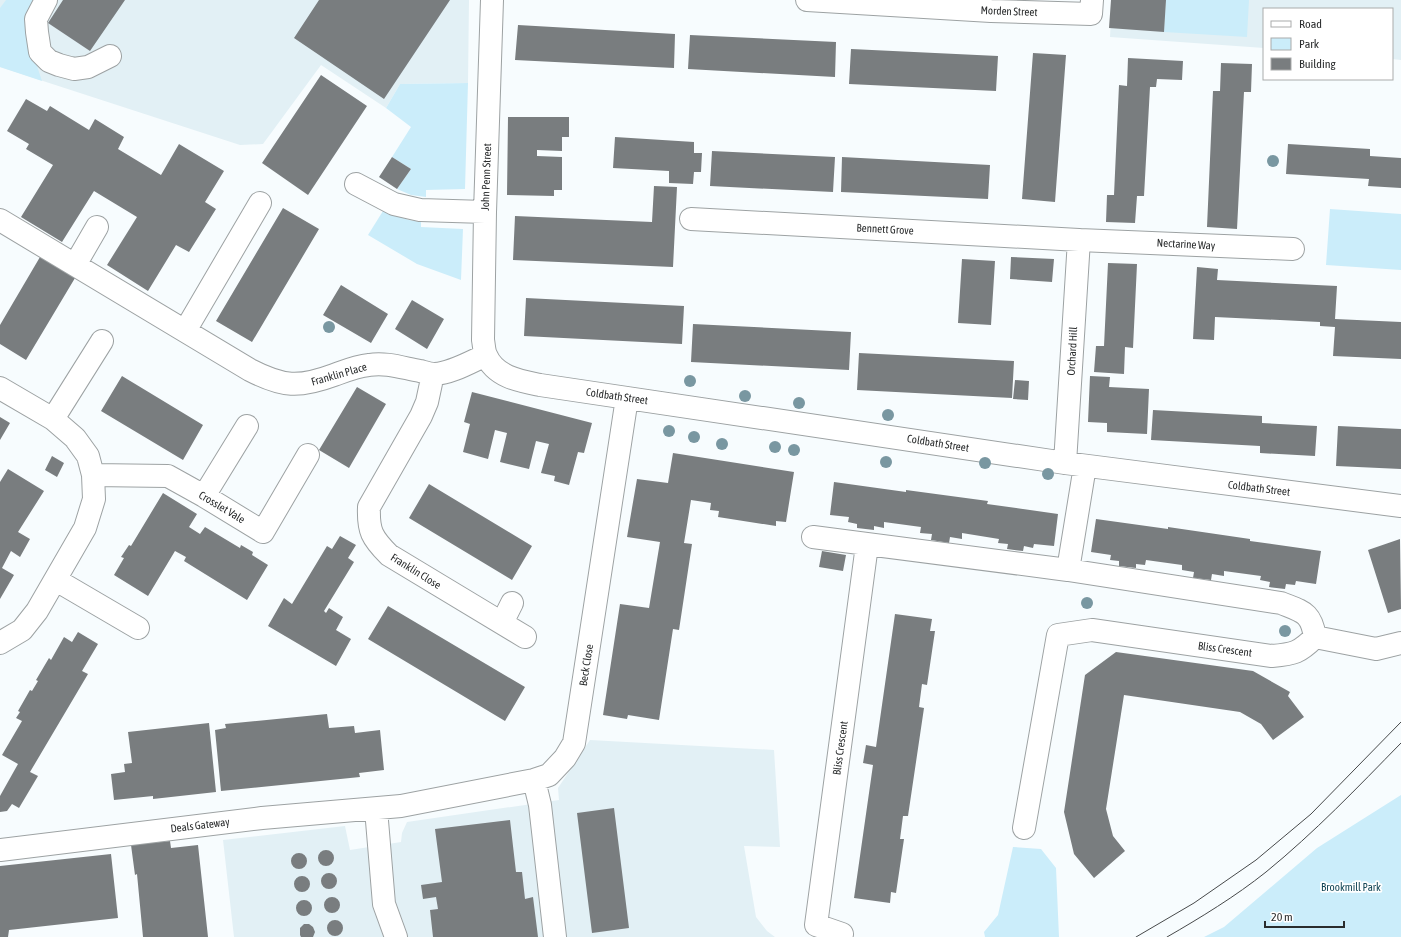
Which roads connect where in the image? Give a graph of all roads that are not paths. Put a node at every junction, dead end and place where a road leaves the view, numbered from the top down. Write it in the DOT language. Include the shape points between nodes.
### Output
graph roads {
  1 [pos="46,0"];
  2 [pos="492,0"];
  3 [pos="807,0"];
  4 [pos="992,5"];
  5 [pos="1092,7"];
  6 [pos="110,56"];
  7 [pos="356,184"];
  8 [pos="260,203"];
  9 [pos="485,212"];
  10 [pos="691,219"];
  11 [pos="4,223"];
  12 [pos="97,227"];
  13 [pos="1079,240"];
  14 [pos="1294,249"];
  15 [pos="75,265"];
  16 [pos="186,331"];
  17 [pos="102,341"];
  18 [pos="486,355"];
  19 [pos="433,374"];
  20 [pos="0,388"];
  21 [pos="627,398"];
  22 [pos="53,419"];
  23 [pos="247,426"];
  24 [pos="308,455"];
  25 [pos="1075,464"];
  26 [pos="93,475"];
  27 [pos="204,496"];
  28 [pos="1401,506"];
  29 [pos="813,537"];
  30 [pos="868,545"];
  31 [pos="1068,570"];
  32 [pos="56,580"];
  33 [pos="512,603"];
  34 [pos="502,623"];
  35 [pos="138,628"];
  36 [pos="525,637"];
  37 [pos="1315,638"];
  38 [pos="0,643"];
  39 [pos="1401,643"];
  40 [pos="534,780"];
  41 [pos="401,806"];
  42 [pos="376,809"];
  43 [pos="1024,828"];
  44 [pos="0,850"];
  45 [pos="842,934"];
  46 [pos="396,937"];
  47 [pos="555,937"];
  1 -- 6 [label="street" via="36,19 36,32 40,52 48,61 74,69 88,67"];
  2 -- 9 [label="street, John Penn Street"];
  3 -- 4 [label="street, Morden Street"];
  4 -- 5 [label="street, Morden Street"];
  7 -- 9 [label="street" via="394,204 420,210"];
  8 -- 16 [label="street"];
  9 -- 18 [label="street, John Penn Street" via="483,340"];
  10 -- 13 [label="street, Bennett Grove"];
  11 -- 15 [label="street, Franklin Place"];
  12 -- 15 [label="street"];
  13 -- 14 [label="street, Nectarine Way"];
  13 -- 25 [label="street, Orchard Hill"];
  15 -- 16 [label="street, Franklin Place"];
  16 -- 19 [label="street, Franklin Place" via="264,378 280,383 298,385 318,381 368,365 390,364"];
  17 -- 22 [label="street"];
  18 -- 19 [label="street, Franklin Place" via="448,371"];
  18 -- 21 [label="street, Coldbath Street" via="492,366 516,380"];
  19 -- 34 [label="street, Franklin Close" via="421,416 369,507 371,533 389,555"];
  20 -- 22 [label="street"];
  21 -- 25 [label="street, Coldbath Street"];
  21 -- 40 [label="street, Beck Close" via="574,743 565,758 548,775"];
  22 -- 26 [label="street" via="75,438 88,456"];
  23 -- 27 [label="street"];
  24 -- 27 [label="street, Crosslet Vale" via="263,532"];
  25 -- 28 [label="street, Coldbath Street"];
  25 -- 31 [label="street"];
  26 -- 27 [label="street, Crosslet Vale" via="168,476"];
  26 -- 32 [label="street" via="94,499 85,528"];
  29 -- 30 [label="street"];
  30 -- 31 [label="street"];
  30 -- 45 [label="street, Bliss Crescent" via="816,925"];
  31 -- 37 [label="street" via="1281,603 1309,616"];
  32 -- 35 [label="street"];
  32 -- 38 [label="street" via="37,612 22,630"];
  33 -- 34 [label="street"];
  34 -- 36 [label="street, Franklin Close"];
  37 -- 39 [label="street" via="1376,649"];
  37 -- 43 [label="street, Bliss Crescent" via="1291,655 1272,656 1092,630 1058,636"];
  40 -- 41 [label="street, Beck Close"];
  40 -- 47 [label="street" via="540,805"];
  41 -- 42 [label="street, Deals Gateway"];
  42 -- 44 [label="street, Deals Gateway" via="262,818"];
  42 -- 46 [label="street" via="384,904"];
}
